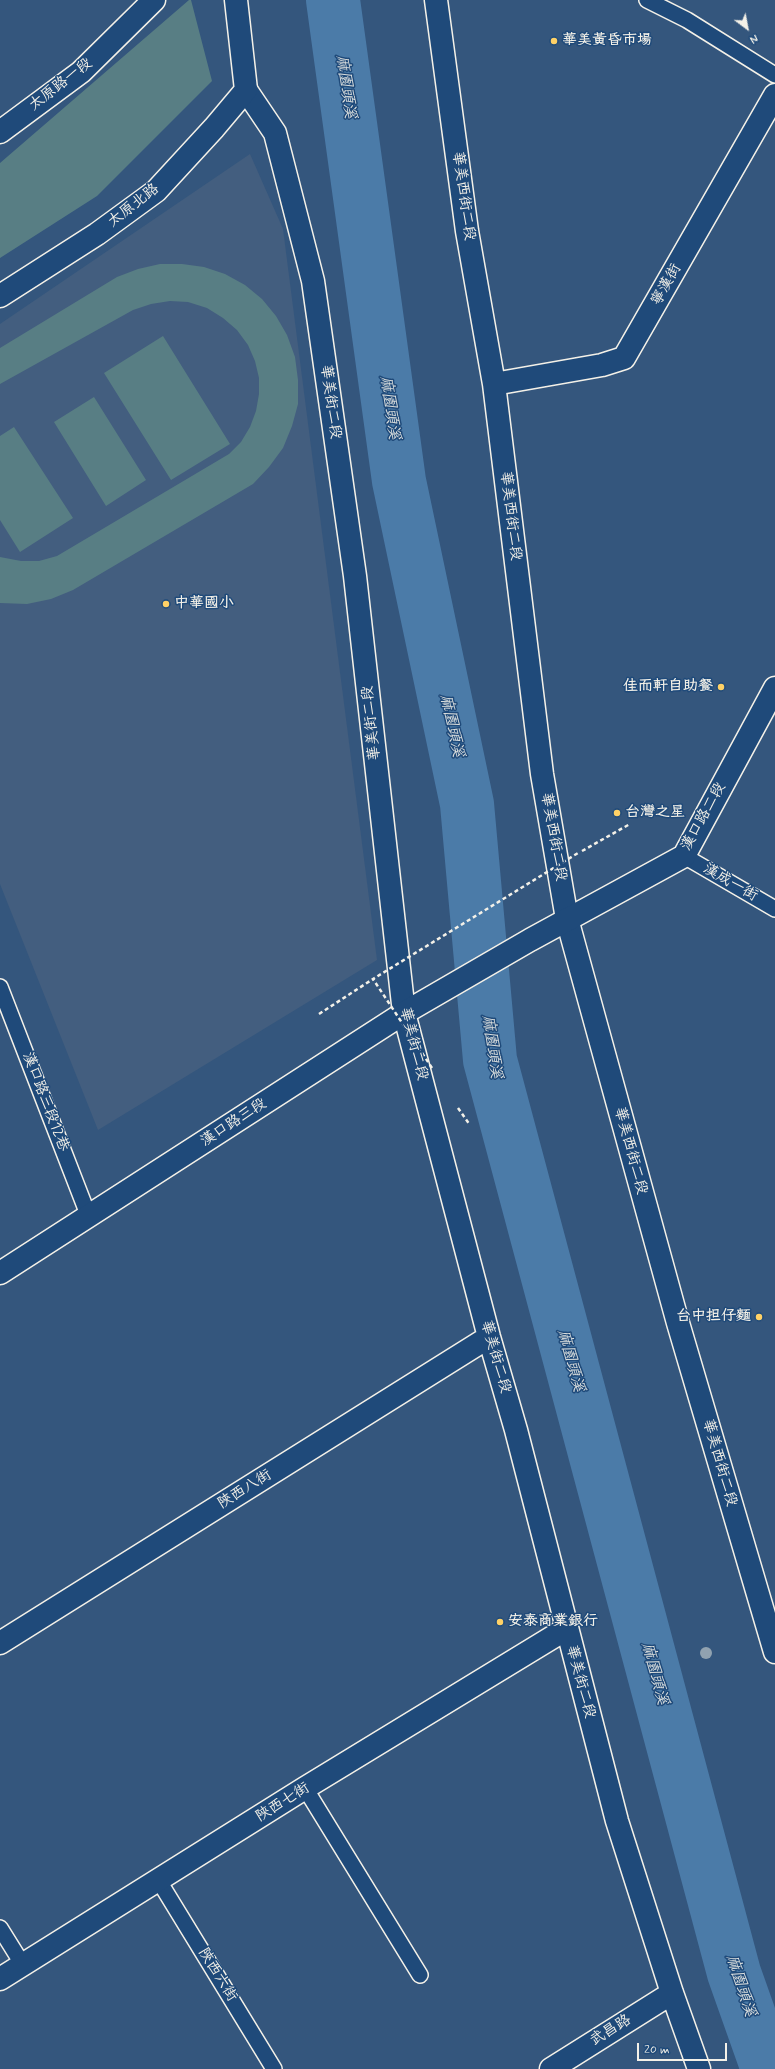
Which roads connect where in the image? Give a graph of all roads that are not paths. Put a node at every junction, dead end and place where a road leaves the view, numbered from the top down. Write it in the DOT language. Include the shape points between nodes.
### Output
graph roads {
  1 [pos="154,0"];
  2 [pos="236,0"];
  3 [pos="436,0"];
  4 [pos="647,0"];
  5 [pos="775,75"];
  6 [pos="246,90"];
  7 [pos="775,95"];
  8 [pos="0,132"];
  9 [pos="0,296"];
  10 [pos="494,384"];
  11 [pos="775,688"];
  12 [pos="684,856"];
  13 [pos="775,909"];
  14 [pos="567,919"];
  15 [pos="469,974"];
  16 [pos="0,987"];
  17 [pos="404,1013"];
  18 [pos="89,1217"];
  19 [pos="0,1273"];
  20 [pos="489,1338"];
  21 [pos="566,1628"];
  22 [pos="0,1643"];
  23 [pos="775,1652"];
  24 [pos="305,1788"];
  25 [pos="159,1882"];
  26 [pos="0,1928"];
  27 [pos="23,1965"];
  28 [pos="420,1975"];
  29 [pos="0,1979"];
  30 [pos="672,1993"];
  31 [pos="274,2069"];
  32 [pos="551,2069"];
  33 [pos="699,2069"];
  1 -- 8 [label="street, 太原路一段" via="81,72"];
  2 -- 6 [label="street, 華美街二段"];
  3 -- 10 [label="street, 華美西街二段" via="467,231"];
  4 -- 5 [label="lane" via="687,20"];
  6 -- 9 [label="street, 太原北路" via="156,191 97,234"];
  6 -- 17 [label="street, 華美街二段" via="275,133 312,281 355,576"];
  7 -- 10 [label="street, 寧漢街" via="624,358 602,365"];
  10 -- 14 [label="street, 華美西街二段" via="542,774"];
  11 -- 12 [label="street, 漢口路二段"];
  12 -- 13 [label="lane, 漢成一街"];
  12 -- 14 [label="street, 漢口路二段"];
  14 -- 15 [label="street, 漢口路二段"];
  14 -- 23 [label="street, 華美西街二段" via="678,1323"];
  15 -- 17 [label="street, 漢口路三段"];
  16 -- 18 [label="lane, 漢口路三段12巷"];
  17 -- 18 [label="street, 漢口路三段"];
  17 -- 20 [label="street, 華美街二段"];
  18 -- 19 [label="street, 漢口路三段"];
  20 -- 21 [label="street, 華美街二段" via="516,1430"];
  20 -- 22 [label="street, 陝西八街"];
  21 -- 24 [label="street, 陜西七街"];
  21 -- 30 [label="street, 華美街二段" via="617,1822"];
  24 -- 25 [label="street, 陜西七街"];
  24 -- 28 [label="lane"];
  25 -- 27 [label="street, 陜西七街"];
  25 -- 31 [label="lane, 陝西六街"];
  26 -- 27 [label="lane"];
  27 -- 29 [label="street, 陜西七街"];
  30 -- 32 [label="street, 武昌路"];
  30 -- 33 [label="street, 華美街二段"];
}
